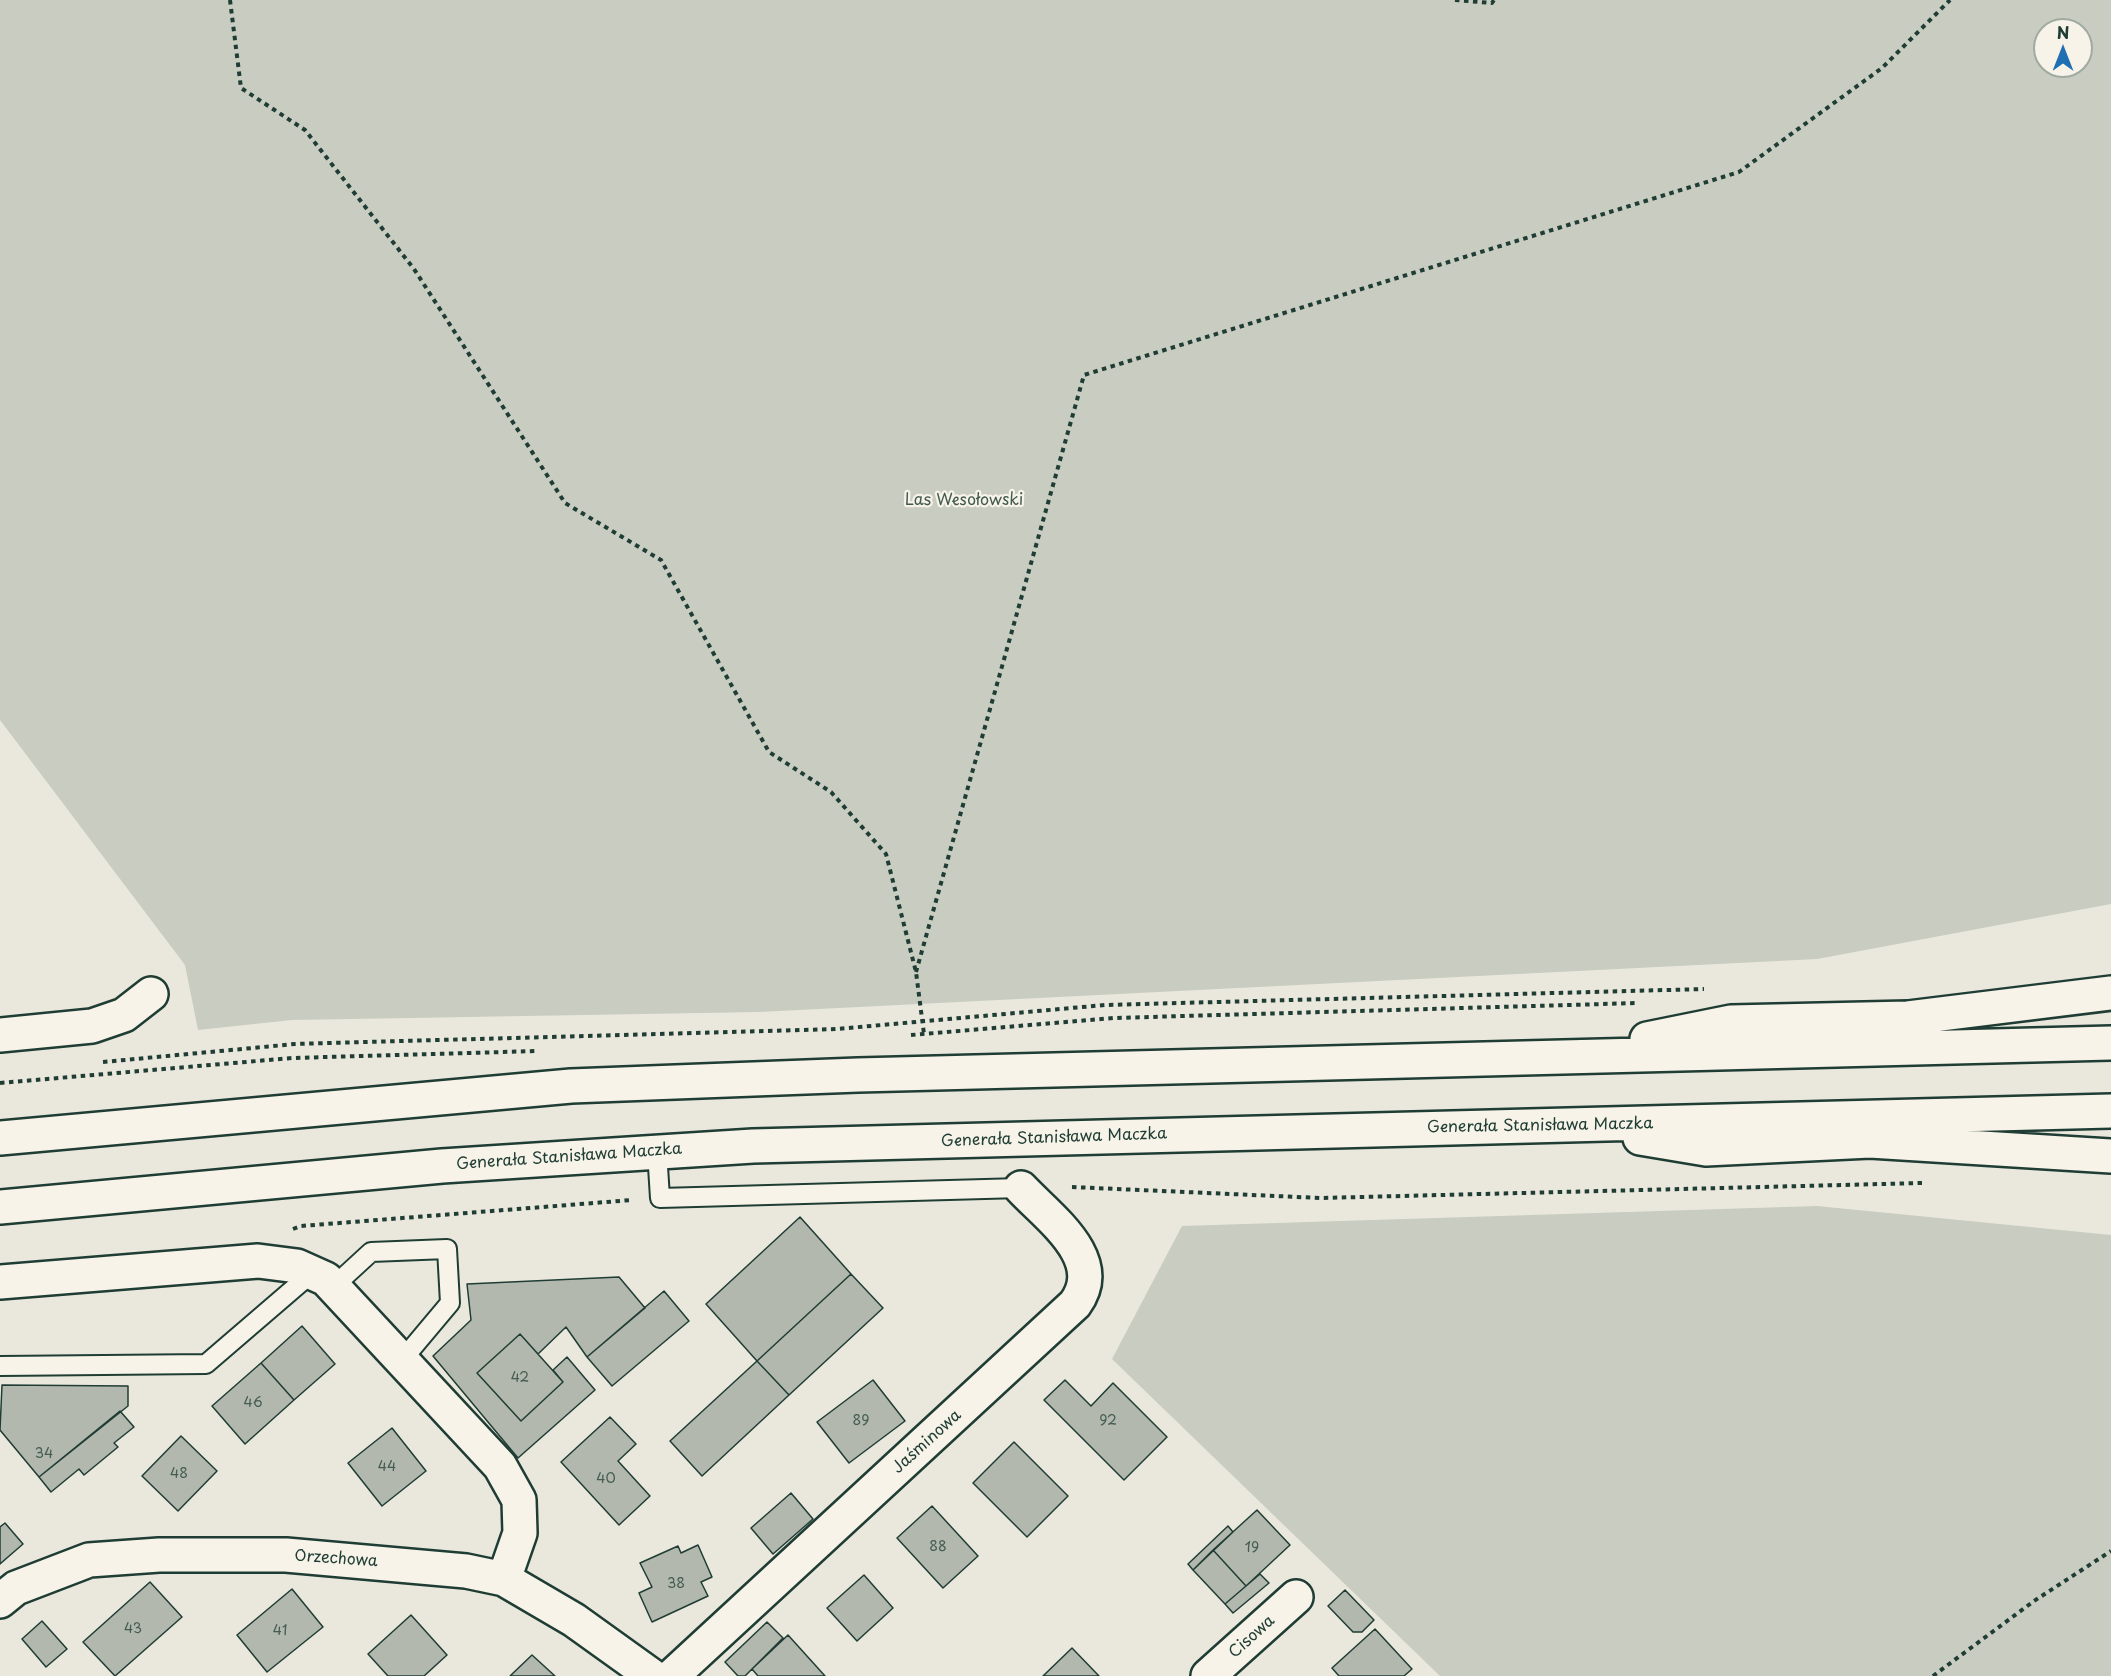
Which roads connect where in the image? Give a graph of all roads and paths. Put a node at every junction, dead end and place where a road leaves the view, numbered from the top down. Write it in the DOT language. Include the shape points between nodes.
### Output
graph roads {
  1 [pos="230,0"];
  2 [pos="1455,0"];
  3 [pos="1494,0"];
  4 [pos="1950,0"];
  5 [pos="916,972"];
  6 [pos="1716,989"];
  7 [pos="2111,993"];
  8 [pos="151,994"];
  9 [pos="1649,1003"];
  10 [pos="922,1023"];
  11 [pos="924,1034"];
  12 [pos="0,1035"];
  13 [pos="903,1036"];
  14 [pos="2111,1043"];
  15 [pos="542,1050"];
  16 [pos="1566,1056"];
  17 [pos="96,1062"];
  18 [pos="929,1073"];
  19 [pos="0,1083"];
  20 [pos="2111,1111"];
  21 [pos="1567,1126"];
  22 [pos="0,1138"];
  23 [pos="657,1150"];
  24 [pos="2111,1156"];
  25 [pos="1928,1182"];
  26 [pos="1021,1188"];
  27 [pos="660,1198"];
  28 [pos="0,1207"];
  29 [pos="279,1262"];
  30 [pos="324,1279"];
  31 [pos="0,1282"];
  32 [pos="403,1359"];
  33 [pos="0,1366"];
  34 [pos="2111,1551"];
  35 [pos="504,1579"];
  36 [pos="1296,1598"];
  37 [pos="0,1601"];
  38 [pos="652,1676"];
  39 [pos="672,1676"];
  40 [pos="1208,1676"];
  41 [pos="1933,1676"];
  1 -- 5 [label="path" via="241,88 305,130 320,148 414,269 565,504 661,560 769,752 831,792 886,854"];
  2 -- 3 [label="path"];
  4 -- 5 [label="path" via="1882,68 1739,172 1084,375"];
  5 -- 10 [label="path"];
  6 -- 10 [label="path" via="1105,1005"];
  7 -- 16 [label="main road" via="1908,1018 1731,1022"];
  8 -- 12 [label="main road" via="124,1015 92,1026"];
  9 -- 11 [label="path" via="1114,1018"];
  10 -- 11 [label="path"];
  10 -- 17 [label="path" via="295,1044"];
  11 -- 13 [label="path"];
  11 -- 18 [label="path"];
  14 -- 16 [label="main road"];
  15 -- 19 [label="path" via="292,1058"];
  16 -- 18 [label="main road"];
  18 -- 22 [label="main road" via="571,1086"];
  20 -- 21 [label="main road, Generała Stanisława Maczka"];
  21 -- 23 [label="main road, Generała Stanisława Maczka"];
  21 -- 24 [label="main road" via="1706,1149 1869,1141"];
  23 -- 27 [label="lane"];
  23 -- 28 [label="main road, Generała Stanisława Maczka"];
  25 -- 26 [label="path" via="1321,1198"];
  26 -- 27 [label="lane"];
  26 -- 39 [label="main road, Jaśminowa" via="1085,1261 1079,1299 1063,1318"];
  27 -- 29 [label="path" via="301,1226 293,1229 284,1242"];
  29 -- 30 [label="main road"];
  29 -- 31 [label="main road"];
  30 -- 32 [label="main road"];
  30 -- 32 [label="lane" via="371,1252 447,1248 450,1303"];
  30 -- 33 [label="lane" via="206,1364"];
  32 -- 35 [label="main road" via="500,1466 519,1500 519,1533"];
  34 -- 41 [label="path" via="2034,1600"];
  35 -- 37 [label="main road, Orzechowa" via="466,1570 358,1560 159,1555 89,1560 16,1588"];
  35 -- 38 [label="main road, Orzechowa" via="574,1620"];
  36 -- 40 [label="main road, Cisowa"];
}
